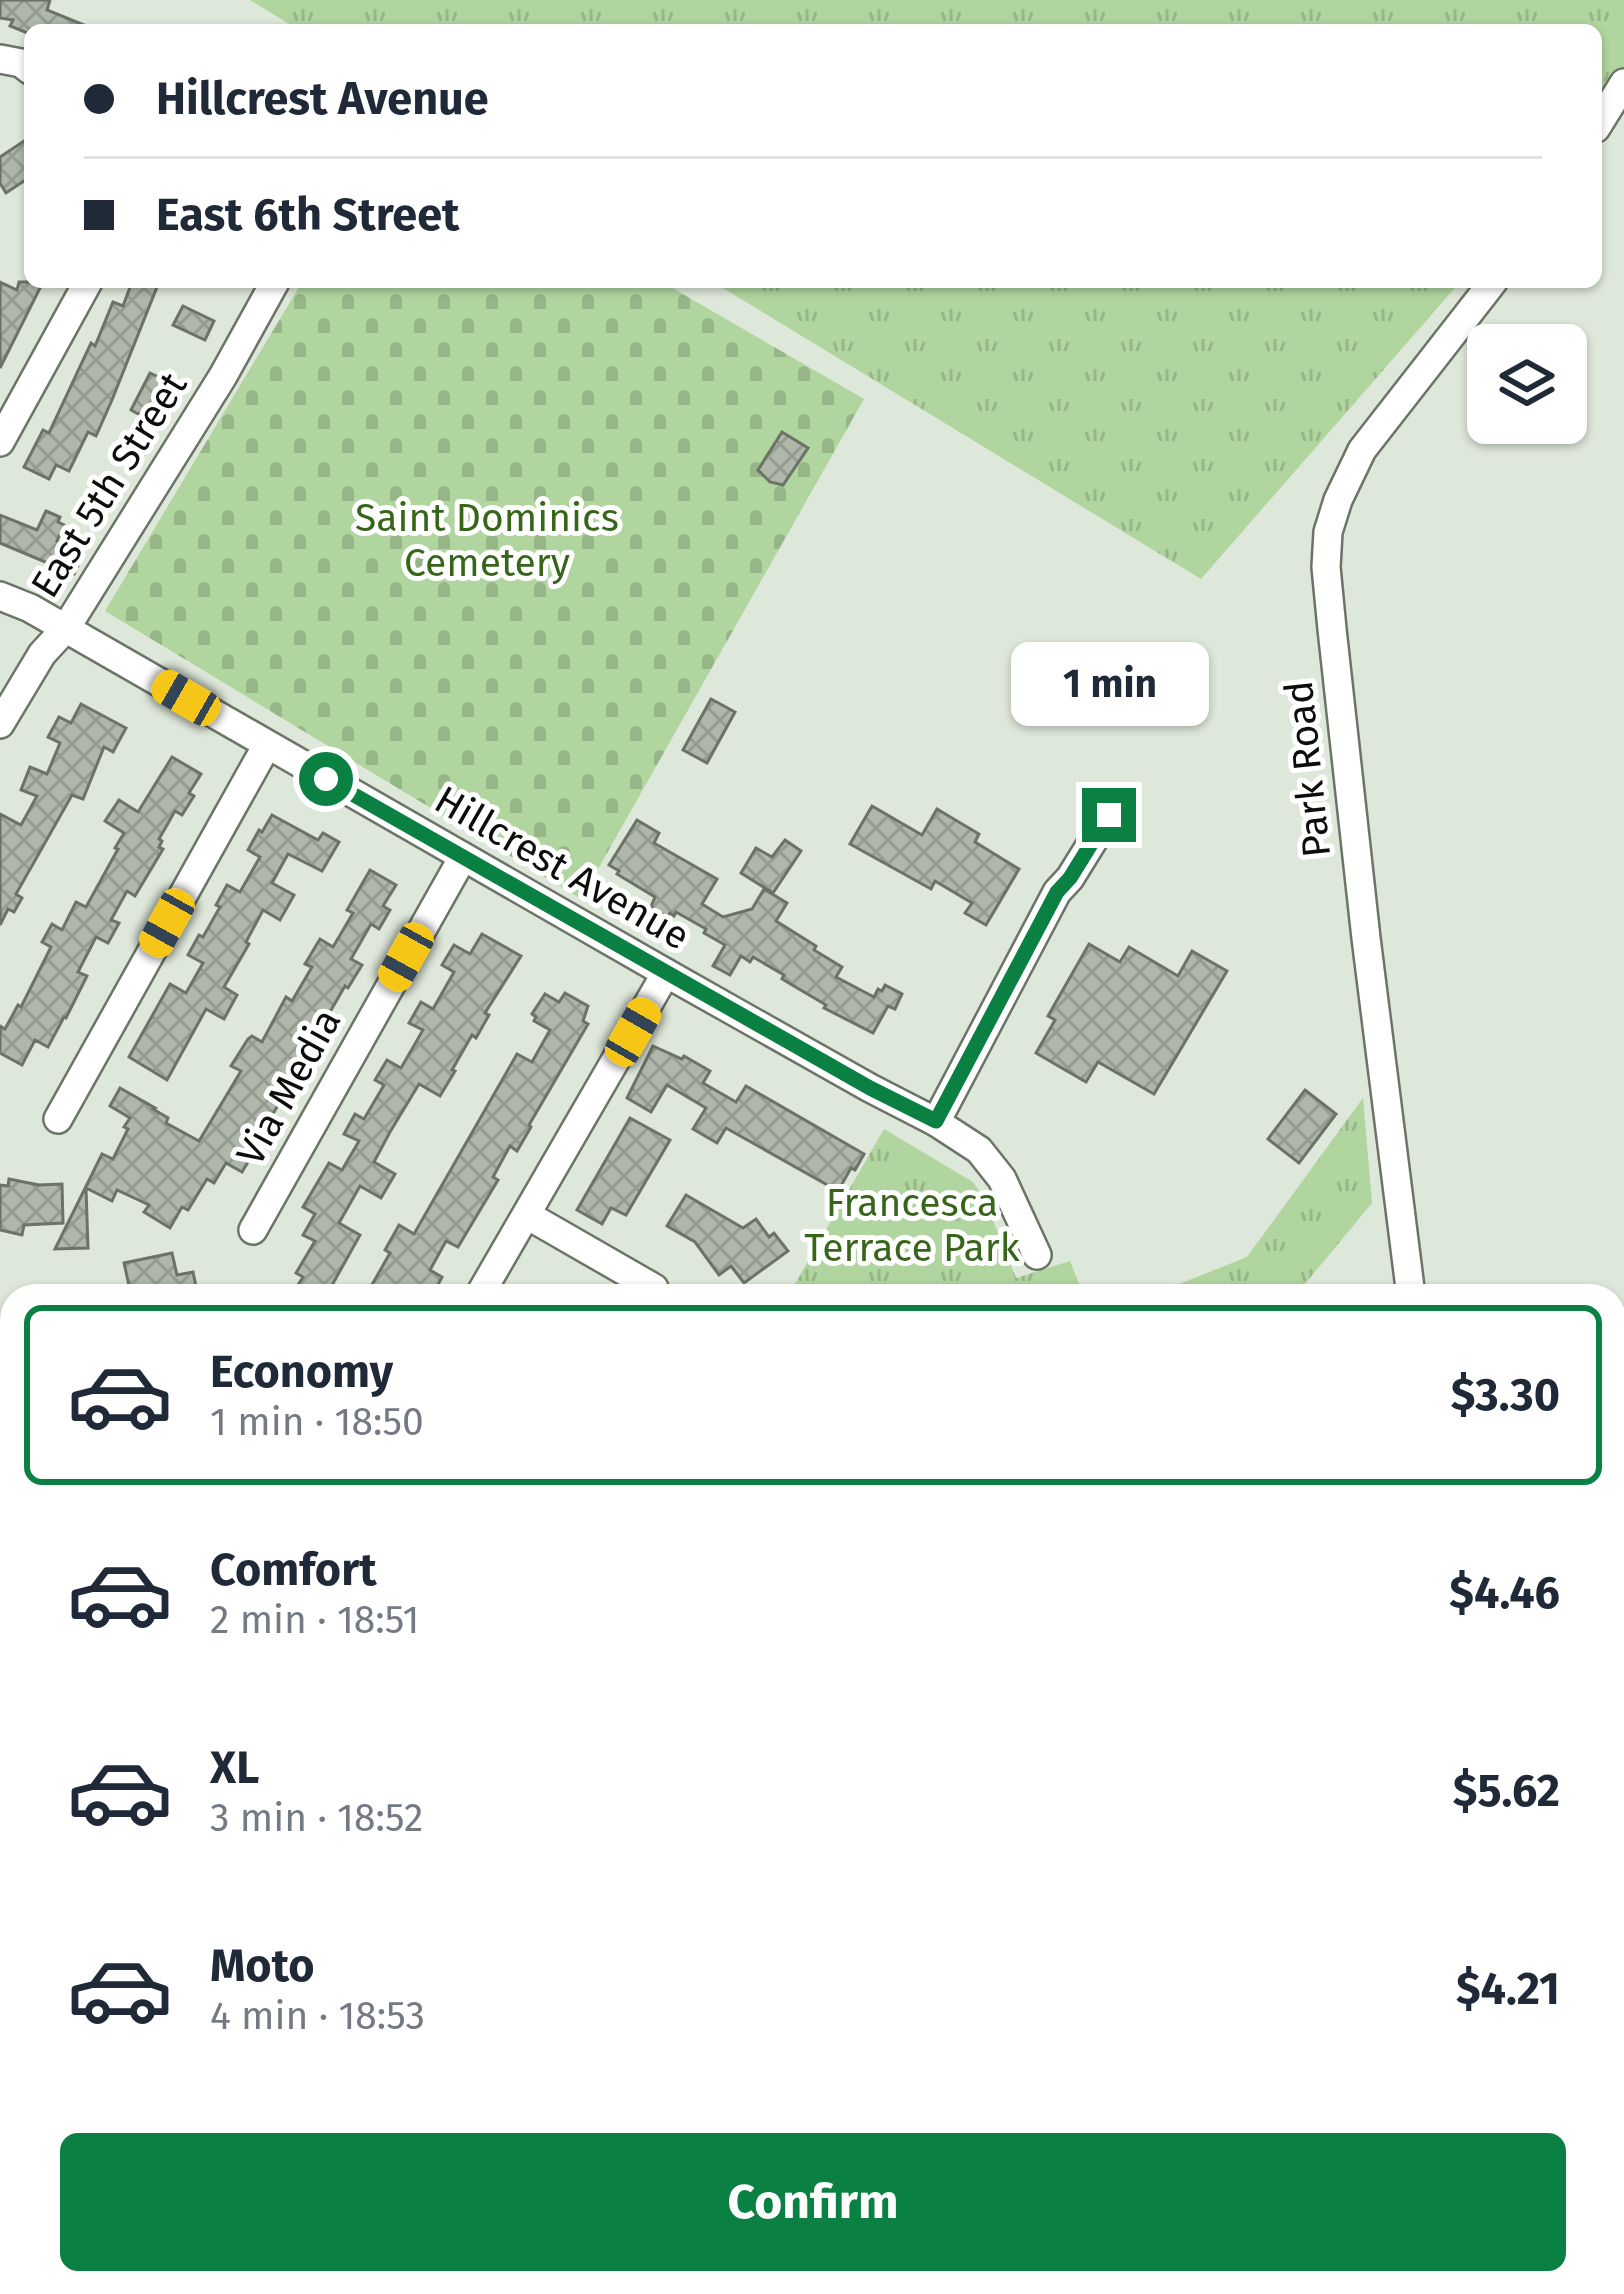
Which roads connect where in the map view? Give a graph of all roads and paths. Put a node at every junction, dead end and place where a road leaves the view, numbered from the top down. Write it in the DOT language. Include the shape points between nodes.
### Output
graph roads {
  1 [pos="1624,83"];
  2 [pos="1602,118"];
  3 [pos="85,288"];
  4 [pos="272,288"];
  5 [pos="1487,288"];
  6 [pos="0,442"];
  7 [pos="0,596"];
  8 [pos="66,628"];
  9 [pos="0,724"];
  10 [pos="267,745"];
  11 [pos="1109,815"];
  12 [pos="463,857"];
  13 [pos="666,973"];
  14 [pos="58,1120"];
  15 [pos="936,1121"];
  16 [pos="527,1216"];
  17 [pos="253,1230"];
  18 [pos="1037,1255"];
  19 [pos="486,1284"];
  20 [pos="647,1284"];
  21 [pos="1409,1284"];
  1 -- 2 [label="street"];
  3 -- 6 [label="street"];
  4 -- 8 [label="street, East 5th Street"];
  5 -- 21 [label="street, Park Road" via="1362,451 1328,532 1334,653"];
  7 -- 8 [label="street, Hillcrest Avenue"];
  8 -- 9 [label="street, East 5th Street" via="41,653"];
  8 -- 10 [label="street, Hillcrest Avenue"];
  10 -- 12 [label="street, Hillcrest Avenue"];
  10 -- 14 [label="street"];
  11 -- 15 [label="street" via="1057,892"];
  12 -- 13 [label="street, Hillcrest Avenue"];
  12 -- 17 [label="street, Via Media"];
  13 -- 15 [label="street, Hillcrest Avenue"];
  13 -- 16 [label="street"];
  15 -- 18 [label="street, Hillcrest Avenue" via="979,1150 1001,1179"];
  16 -- 19 [label="street"];
  16 -- 20 [label="street"];
}
